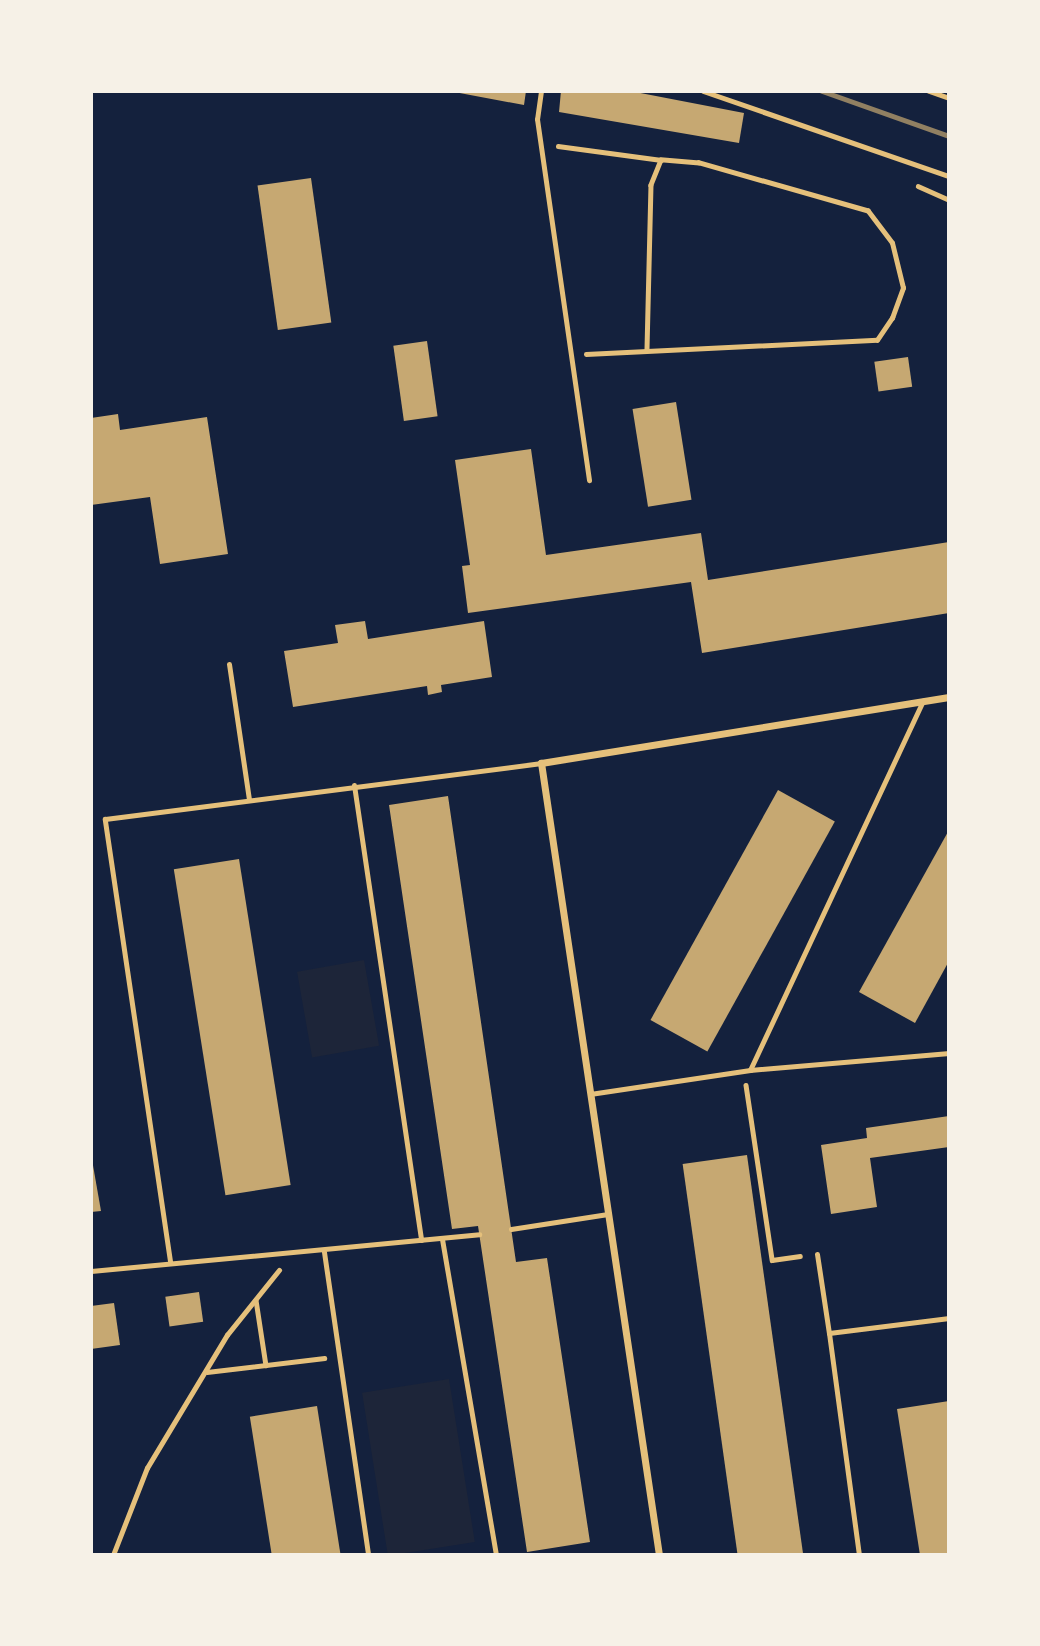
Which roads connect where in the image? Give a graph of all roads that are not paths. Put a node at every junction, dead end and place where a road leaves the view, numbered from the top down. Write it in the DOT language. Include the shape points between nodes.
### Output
graph roads {
  1 [pos="541,91"];
  2 [pos="704,91"];
  3 [pos="929,91"];
  4 [pos="949,98"];
  5 [pos="949,176"];
  6 [pos="589,480"];
  7 [pos="229,664"];
  8 [pos="949,697"];
  9 [pos="923,701"];
  10 [pos="541,764"];
  11 [pos="354,785"];
  12 [pos="249,800"];
  13 [pos="949,1053"];
  14 [pos="747,1070"];
  15 [pos="590,1094"];
  16 [pos="608,1214"];
  17 [pos="512,1229"];
  18 [pos="479,1234"];
  19 [pos="442,1238"];
  20 [pos="421,1240"];
  21 [pos="324,1252"];
  22 [pos="817,1254"];
  23 [pos="170,1261"];
  24 [pos="91,1270"];
  25 [pos="949,1318"];
  26 [pos="830,1334"];
  27 [pos="368,1555"];
  28 [pos="496,1555"];
  29 [pos="659,1555"];
  30 [pos="859,1555"];
  1 -- 6 [label="lane" via="540,144"];
  2 -- 5 [label="lane"];
  3 -- 4 [label="lane"];
  7 -- 12 [label="lane"];
  8 -- 9 [label="street"];
  9 -- 10 [label="street"];
  9 -- 14 [label="lane"];
  10 -- 11 [label="lane"];
  10 -- 15 [label="street"];
  11 -- 12 [label="lane"];
  11 -- 20 [label="lane"];
  12 -- 23 [label="lane" via="105,819"];
  13 -- 14 [label="lane"];
  14 -- 15 [label="lane"];
  15 -- 16 [label="street"];
  16 -- 17 [label="lane"];
  16 -- 29 [label="street"];
  18 -- 19 [label="lane"];
  19 -- 20 [label="lane"];
  19 -- 28 [label="lane"];
  20 -- 21 [label="lane"];
  21 -- 23 [label="lane"];
  21 -- 27 [label="lane"];
  22 -- 26 [label="lane"];
  23 -- 24 [label="lane"];
  25 -- 26 [label="lane"];
  26 -- 30 [label="lane"];
}
